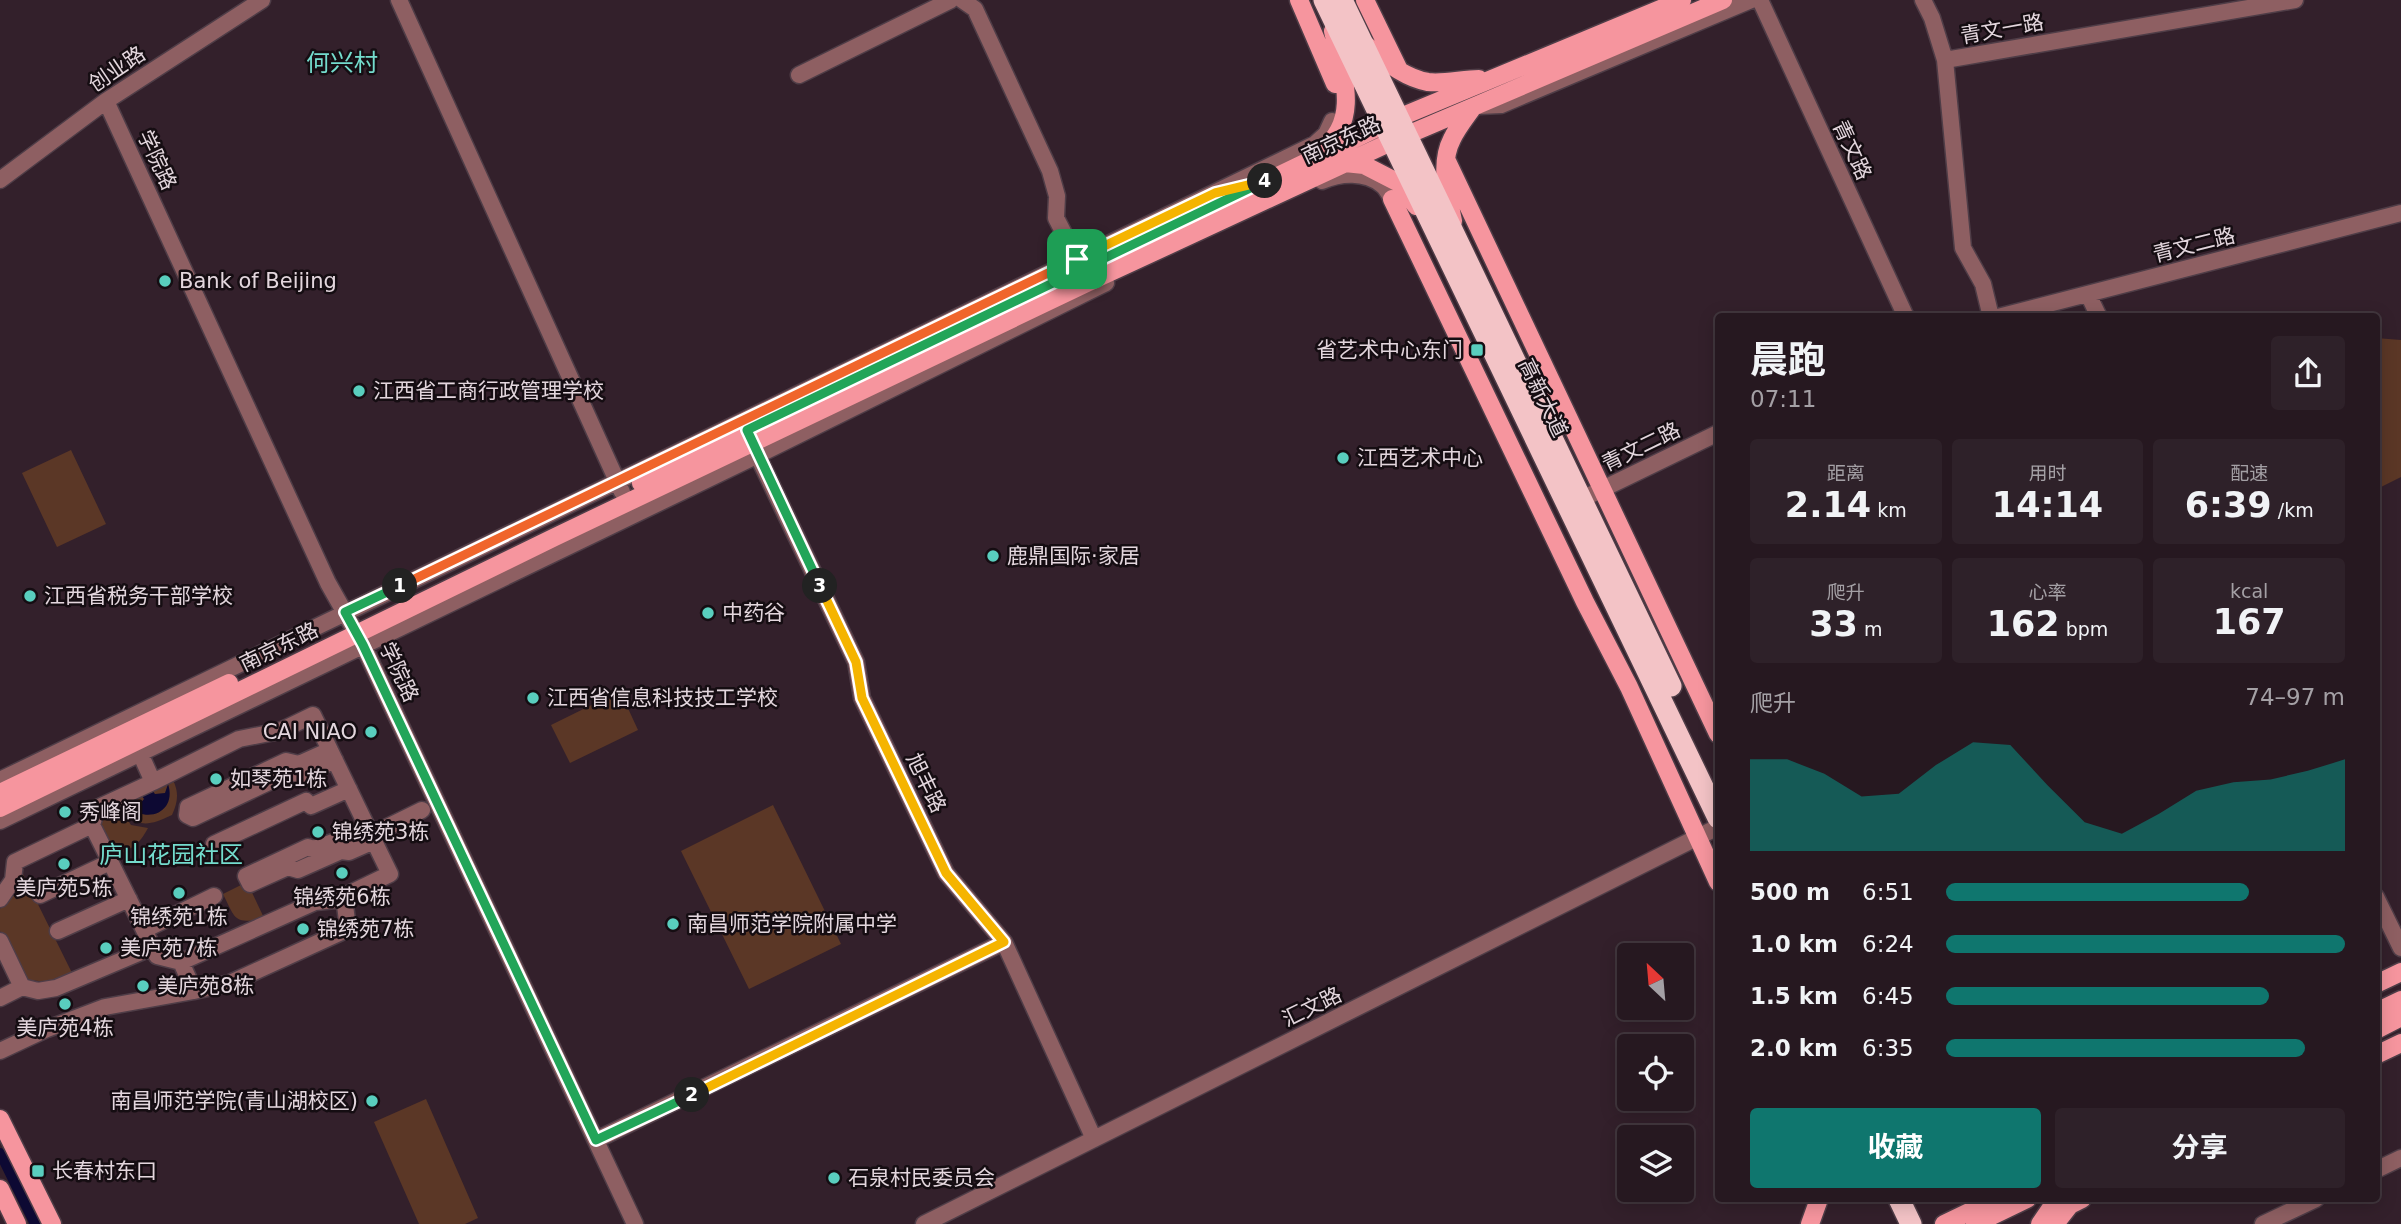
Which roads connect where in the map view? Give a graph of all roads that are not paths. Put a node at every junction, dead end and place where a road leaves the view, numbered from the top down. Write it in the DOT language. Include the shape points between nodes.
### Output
graph roads {
  1 [pos="262,0"];
  2 [pos="399,0"];
  3 [pos="951,0"];
  4 [pos="962,0"];
  5 [pos="1300,0"];
  6 [pos="1365,0"];
  7 [pos="1664,0"];
  8 [pos="1682,0"];
  9 [pos="1723,0"];
  10 [pos="1751,0"];
  11 [pos="1760,0"];
  12 [pos="1923,0"];
  13 [pos="2295,0"];
  14 [pos="1331,3"];
  15 [pos="1606,31"];
  16 [pos="1361,40"];
  17 [pos="1945,60"];
  18 [pos="1399,70"];
  19 [pos="799,75"];
  20 [pos="1493,78"];
  21 [pos="106,101"];
  22 [pos="1473,106"];
  23 [pos="1332,121"];
  24 [pos="1395,130"];
  25 [pos="1446,159"];
  26 [pos="1345,163"];
  27 [pos="1299,165"];
  28 [pos="0,180"];
  29 [pos="1267,180"];
  30 [pos="1215,193"];
  31 [pos="1392,199"];
  32 [pos="2401,213"];
  33 [pos="1447,235"];
  34 [pos="1077,259"];
  35 [pos="2088,294"];
  36 [pos="1904,313"];
  37 [pos="1990,313"];
  38 [pos="2014,313"];
  39 [pos="2097,313"];
  40 [pos="1715,434"];
  41 [pos="752,443"];
  42 [pos="620,486"];
  43 [pos="1592,494"];
  44 [pos="354,629"];
  45 [pos="1715,728"];
  46 [pos="332,755"];
  47 [pos="144,762"];
  48 [pos="1715,779"];
  49 [pos="0,780"];
  50 [pos="153,782"];
  51 [pos="349,789"];
  52 [pos="0,793"];
  53 [pos="0,808"];
  54 [pos="422,810"];
  55 [pos="1715,812"];
  56 [pos="0,821"];
  57 [pos="92,825"];
  58 [pos="1715,829"];
  59 [pos="371,835"];
  60 [pos="1698,838"];
  61 [pos="214,844"];
  62 [pos="110,862"];
  63 [pos="1715,875"];
  64 [pos="40,895"];
  65 [pos="214,896"];
  66 [pos="341,898"];
  67 [pos="129,899"];
  68 [pos="0,900"];
  69 [pos="2380,905"];
  70 [pos="144,930"];
  71 [pos="58,931"];
  72 [pos="1004,942"];
  73 [pos="1,947"];
  74 [pos="153,947"];
  75 [pos="2401,948"];
  76 [pos="181,962"];
  77 [pos="2401,972"];
  78 [pos="2380,982"];
  79 [pos="22,987"];
  80 [pos="194,991"];
  81 [pos="0,998"];
  82 [pos="2401,1000"];
  83 [pos="2380,1010"];
  84 [pos="2401,1017"];
  85 [pos="2380,1028"];
  86 [pos="2401,1043"];
  87 [pos="0,1051"];
  88 [pos="2380,1053"];
  89 [pos="0,1119"];
  90 [pos="1094,1139"];
  91 [pos="596,1140"];
  92 [pos="2401,1158"];
  93 [pos="2380,1168"];
  94 [pos="0,1189"];
  95 [pos="1818,1202"];
  96 [pos="1830,1202"];
  97 [pos="1900,1202"];
  98 [pos="1915,1202"];
  99 [pos="1990,1202"];
  100 [pos="2021,1202"];
  101 [pos="2055,1202"];
  102 [pos="2076,1202"];
  103 [pos="2310,1202"];
  104 [pos="17,1224"];
  105 [pos="52,1224"];
  106 [pos="635,1224"];
  107 [pos="925,1224"];
  108 [pos="1810,1224"];
  109 [pos="1822,1224"];
  110 [pos="1911,1224"];
  111 [pos="1926,1224"];
  112 [pos="1944,1224"];
  113 [pos="1975,1224"];
  114 [pos="2040,1224"];
  115 [pos="2055,1224"];
  116 [pos="2263,1224"];
  1 -- 21 [label="street, 创业路"];
  2 -- 42 [label="street"];
  3 -- 19 [label="street"];
  4 -- 34 [label="street" via="975,9 1050,171 1057,196 1056,218"];
  5 -- 23 [label="main road" via="1337,88"];
  6 -- 18 [label="main road"];
  7 -- 15 [label="street" via="1628,15"];
  8 -- 15 [label="main road, 南京东路"];
  9 -- 22 [label="main road, 南京东路"];
  10 -- 22 [label="street" via="1501,105"];
  11 -- 36 [label="street, 青文路"];
  12 -- 17 [label="street, 青文一路"];
  13 -- 17 [label="street, 青文一路"];
  14 -- 16 [label="highway, 高新大道"];
  14 -- 24 [label="highway, 高新大道"];
  14 -- 27 [label="main road" via="1348,100 1333,142"];
  15 -- 20 [label="main road, 南京东路"];
  16 -- 18 [label="main road"];
  16 -- 24 [label="highway, 高新大道"];
  17 -- 37 [label="street" via="1963,248 1983,284"];
  18 -- 20 [label="main road" via="1429,82"];
  20 -- 24 [label="main road, 南京东路"];
  21 -- 28 [label="street, 创业路"];
  21 -- 44 [label="street, 学院路" via="328,583"];
  22 -- 24 [label="main road, 南京东路"];
  22 -- 25 [label="main road" via="1450,141"];
  23 -- 30 [label="street" via="1315,144"];
  24 -- 26 [label="main road, 南京东路"];
  24 -- 27 [label="main road, 南京东路"];
  24 -- 33 [label="highway, 高新大道"];
  25 -- 33 [label="main road"];
  25 -- 43 [label="main road"];
  26 -- 33 [label="main road" via="1364,165 1399,183"];
  26 -- 41 [label="main road, 南京东路"];
  27 -- 29 [label="main road, 南京东路"];
  29 -- 30 [label="street"];
  29 -- 41 [label="main road, 南京东路"];
  30 -- 34 [label="street"];
  31 -- 41 [label="street" via="1381,184 1366,177 1334,176"];
  31 -- 60 [label="main road"];
  32 -- 35 [label="street, 青文二路"];
  33 -- 43 [label="highway, 高新大道"];
  33 -- 55 [label="highway, 高新大道"];
  34 -- 42 [label="street"];
  35 -- 38 [label="street, 青文二路"];
  35 -- 39 [label="street"];
  40 -- 43 [label="street, 青文二路"];
  41 -- 42 [label="main road, 南京东路"];
  41 -- 44 [label="main road, 南京东路"];
  41 -- 72 [label="street, 旭丰路" via="856,662 862,698 946,873"];
  42 -- 44 [label="main road, 南京东路"];
  43 -- 45 [label="main road"];
  43 -- 48 [label="highway, 高新大道"];
  44 -- 49 [label="street"];
  44 -- 52 [label="main road, 南京东路"];
  44 -- 53 [label="main road, 南京东路"];
  44 -- 56 [label="street"];
  44 -- 91 [label="street, 学院路"];
  46 -- 46 [label="street" via="299,764 286,761 188,807 187,815 193,818 290,772 302,775"];
  46 -- 50 [label="street" via="313,715 280,731 239,739"];
  46 -- 51 [label="street"];
  47 -- 50 [label="street"];
  50 -- 57 [label="street" via="97,808"];
  51 -- 59 [label="street"];
  51 -- 61 [label="street" via="312,806 306,801"];
  54 -- 59 [label="street"];
  57 -- 62 [label="street"];
  57 -- 68 [label="street" via="16,862 13,880"];
  58 -- 60 [label="street, 汇文路"];
  59 -- 59 [label="street" via="308,847 246,876 250,884 288,867 299,870 341,851 349,852"];
  59 -- 66 [label="street" via="390,874"];
  60 -- 63 [label="main road"];
  60 -- 90 [label="street, 汇文路"];
  62 -- 64 [label="street"];
  62 -- 67 [label="street"];
  65 -- 70 [label="street"];
  66 -- 76 [label="street" via="315,902"];
  66 -- 80 [label="street" via="348,929 230,983"];
  67 -- 70 [label="street"];
  67 -- 71 [label="street"];
  69 -- 75 [label="street"];
  70 -- 74 [label="street"];
  72 -- 90 [label="street, 旭丰路"];
  72 -- 91 [label="street"];
  73 -- 79 [label="street"];
  74 -- 76 [label="street" via="157,956"];
  74 -- 79 [label="street" via="56,988"];
  76 -- 80 [label="street"];
  77 -- 78 [label="main road"];
  79 -- 81 [label="street"];
  80 -- 87 [label="street" via="106,1007"];
  82 -- 83 [label="main road"];
  84 -- 85 [label="main road"];
  86 -- 88 [label="main road"];
  89 -- 105 [label="main road"];
  90 -- 107 [label="street, 汇文路"];
  91 -- 106 [label="street, 学院路"];
  92 -- 93 [label="street"];
  94 -- 104 [label="main road"];
  95 -- 108 [label="main road"];
  96 -- 109 [label="main road"];
  97 -- 110 [label="highway"];
  98 -- 111 [label="highway"];
  99 -- 112 [label="main road"];
  100 -- 113 [label="main road"];
  101 -- 114 [label="main road"];
  102 -- 115 [label="main road"];
  103 -- 116 [label="street"];
}
